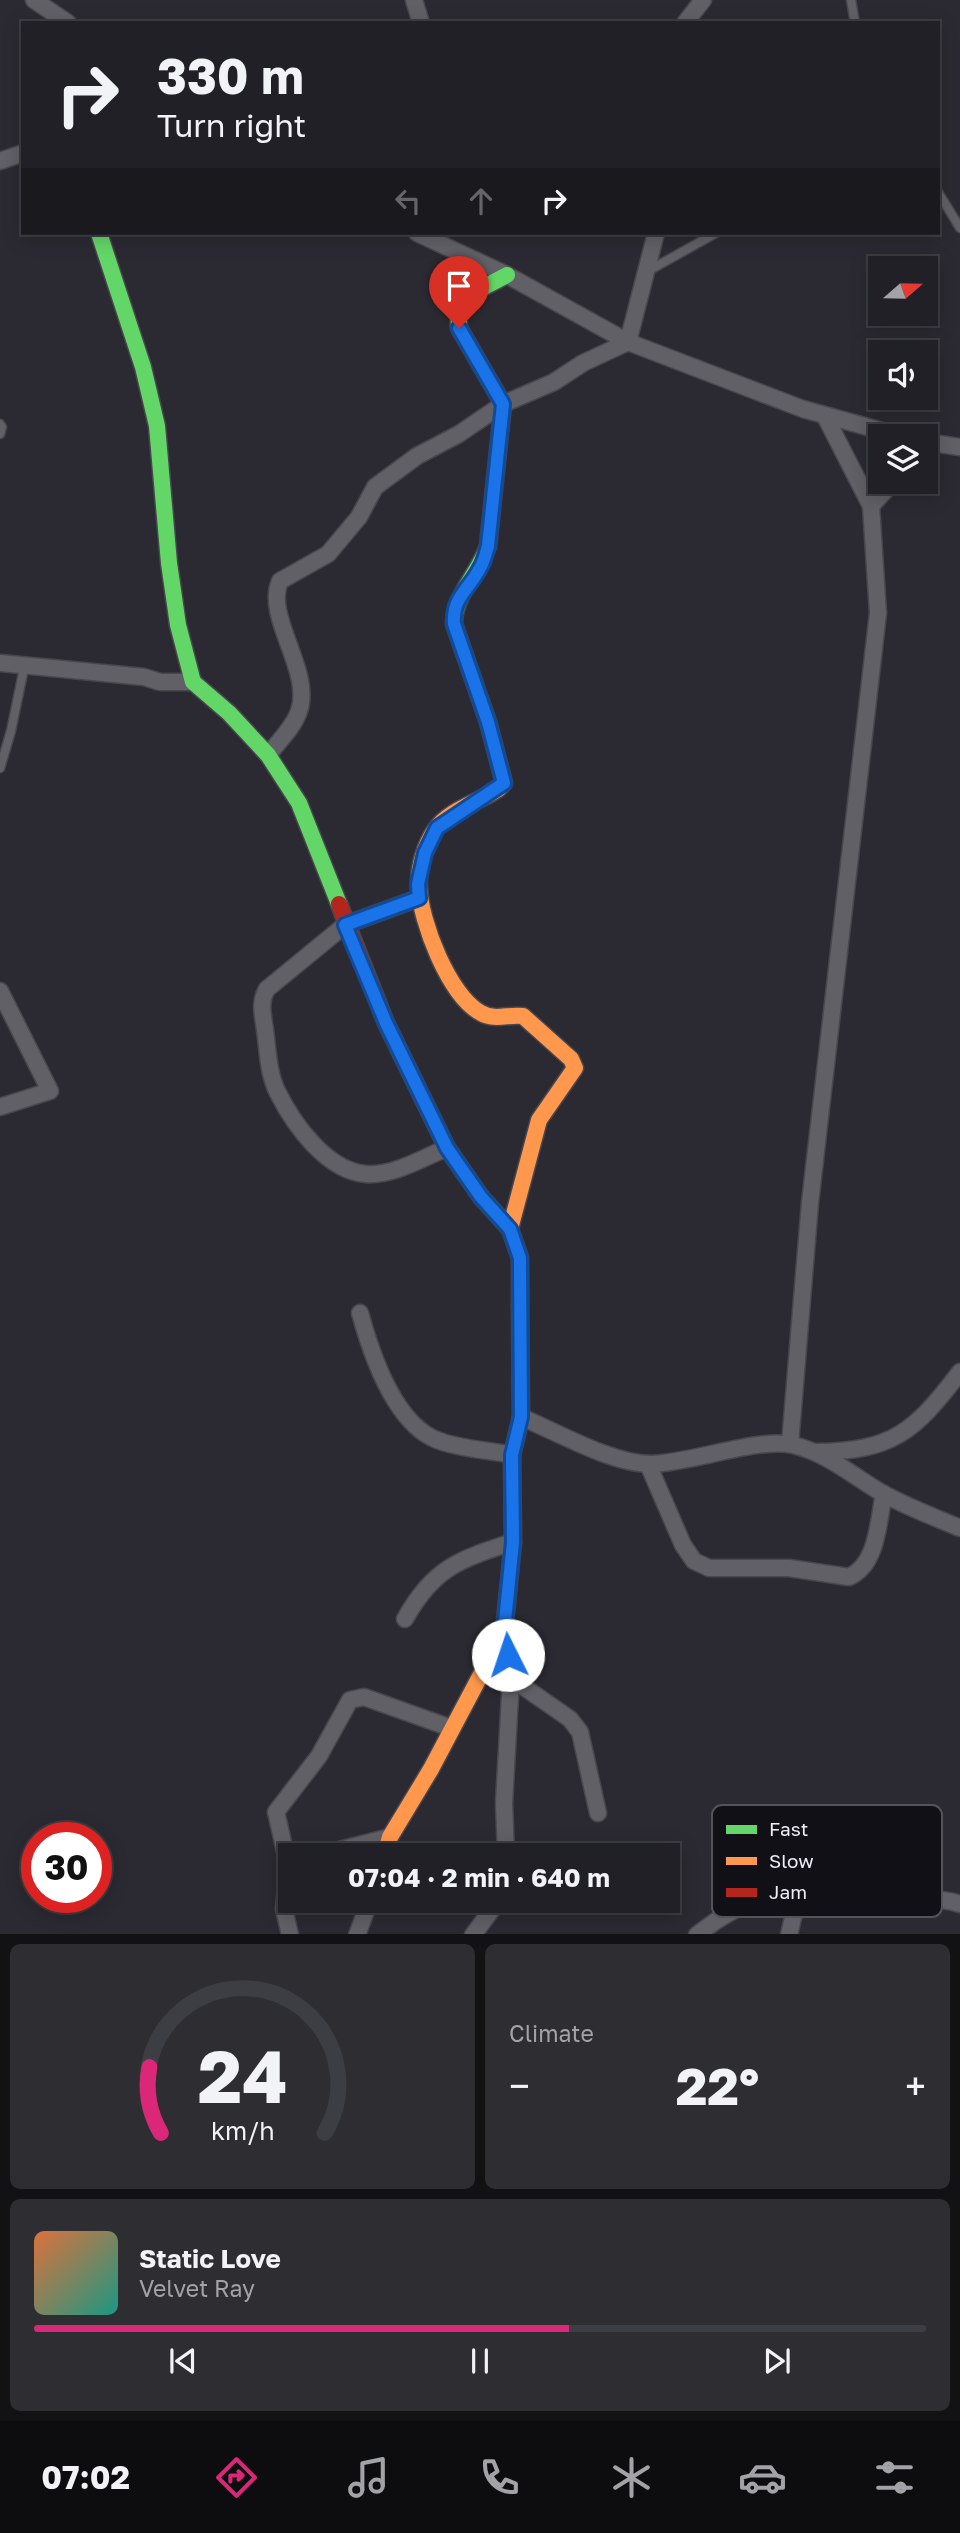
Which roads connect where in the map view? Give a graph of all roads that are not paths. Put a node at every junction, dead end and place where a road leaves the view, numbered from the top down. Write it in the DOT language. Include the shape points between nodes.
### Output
graph roads {
  1 [pos="33,0"];
  2 [pos="414,0"];
  3 [pos="703,0"];
  4 [pos="851,0"];
  5 [pos="65,21"];
  6 [pos="420,21"];
  7 [pos="687,21"];
  8 [pos="855,21"];
  9 [pos="21,154"];
  10 [pos="0,162"];
  11 [pos="940,195"];
  12 [pos="960,228"];
  13 [pos="100,235"];
  14 [pos="420,235"];
  15 [pos="655,235"];
  16 [pos="712,235"];
  17 [pos="644,272"];
  18 [pos="507,275"];
  19 [pos="628,342"];
  20 [pos="503,404"];
  21 [pos="825,416"];
  22 [pos="0,424"];
  23 [pos="868,427"];
  24 [pos="0,433"];
  25 [pos="938,444"];
  26 [pos="960,447"];
  27 [pos="882,494"];
  28 [pos="871,506"];
  29 [pos="0,663"];
  30 [pos="24,668"];
  31 [pos="193,682"];
  32 [pos="268,755"];
  33 [pos="0,768"];
  34 [pos="419,898"];
  35 [pos="345,925"];
  36 [pos="0,991"];
  37 [pos="0,1107"];
  38 [pos="447,1148"];
  39 [pos="510,1229"];
  40 [pos="360,1313"];
  41 [pos="960,1372"];
  42 [pos="521,1417"];
  43 [pos="790,1444"];
  44 [pos="816,1452"];
  45 [pos="512,1455"];
  46 [pos="648,1464"];
  47 [pos="884,1494"];
  48 [pos="960,1528"];
  49 [pos="513,1542"];
  50 [pos="405,1619"];
  51 [pos="504,1631"];
  52 [pos="511,1678"];
  53 [pos="451,1728"];
  54 [pos="598,1814"];
  55 [pos="390,1837"];
  56 [pos="284,1843"];
  57 [pos="367,1843"];
  58 [pos="388,1843"];
  59 [pos="506,1843"];
  60 [pos="942,1901"];
  61 [pos="960,1904"];
  62 [pos="285,1913"];
  63 [pos="365,1913"];
  64 [pos="489,1913"];
  65 [pos="724,1917"];
  66 [pos="290,1934"];
  67 [pos="357,1934"];
  68 [pos="473,1934"];
  69 [pos="697,1934"];
  1 -- 5 [label="street"];
  2 -- 6 [label="street"];
  3 -- 7 [label="street"];
  4 -- 8 [label="lane"];
  9 -- 10 [label="street"];
  11 -- 12 [label="lane"];
  13 -- 31 [label="street" via="143,367 157,426 169,563"];
  14 -- 18 [label="street"];
  15 -- 17 [label="street"];
  16 -- 17 [label="lane"];
  17 -- 19 [label="street"];
  18 -- 19 [label="street"];
  18 -- 20 [label="street" via="465,297 458,308 459,328"];
  19 -- 20 [label="street"];
  19 -- 21 [label="street"];
  20 -- 32 [label="street" via="375,487 359,517 328,554 280,581 276,597 303,694 299,714"];
  20 -- 34 [label="street" via="488,546 480,569 453,611 504,783 437,828 425,853"];
  21 -- 23 [label="street"];
  21 -- 28 [label="street"];
  22 -- 24 [label="lane"];
  25 -- 26 [label="street"];
  27 -- 28 [label="street"];
  28 -- 43 [label="street" via="878,613 810,1203"];
  29 -- 30 [label="street"];
  30 -- 31 [label="street"];
  30 -- 33 [label="lane"];
  31 -- 32 [label="street" via="229,712"];
  32 -- 35 [label="street" via="299,803"];
  34 -- 35 [label="street"];
  34 -- 39 [label="street" via="436,947 463,1000 492,1018 523,1016 571,1059 575,1068 539,1120"];
  35 -- 38 [label="street"];
  35 -- 38 [label="street" via="261,998 268,1062 277,1092 306,1135 335,1164 364,1174 386,1173"];
  36 -- 37 [label="street" via="50,1091"];
  38 -- 39 [label="street"];
  39 -- 42 [label="street" via="520,1258"];
  40 -- 45 [label="street" via="373,1360 397,1403 418,1428 437,1440"];
  41 -- 44 [label="street" via="910,1427 885,1444 856,1452"];
  42 -- 45 [label="street"];
  42 -- 46 [label="street" via="612,1456"];
  43 -- 44 [label="street"];
  43 -- 46 [label="street"];
  44 -- 47 [label="street"];
  45 -- 49 [label="street"];
  46 -- 47 [label="street" via="683,1545 694,1560 709,1567 789,1568 849,1577 864,1567 872,1549"];
  47 -- 48 [label="street"];
  49 -- 50 [label="street" via="462,1558 438,1573"];
  49 -- 51 [label="street"];
  51 -- 52 [label="street"];
  51 -- 53 [label="street"];
  52 -- 54 [label="street" via="570,1719 580,1732"];
  52 -- 59 [label="street"];
  53 -- 55 [label="street"];
  53 -- 56 [label="street" via="364,1697 350,1700 319,1756 276,1812"];
  55 -- 57 [label="street"];
  55 -- 58 [label="street"];
  60 -- 61 [label="street"];
  62 -- 66 [label="street"];
  63 -- 67 [label="street"];
  64 -- 68 [label="street"];
  65 -- 69 [label="street"];
}
